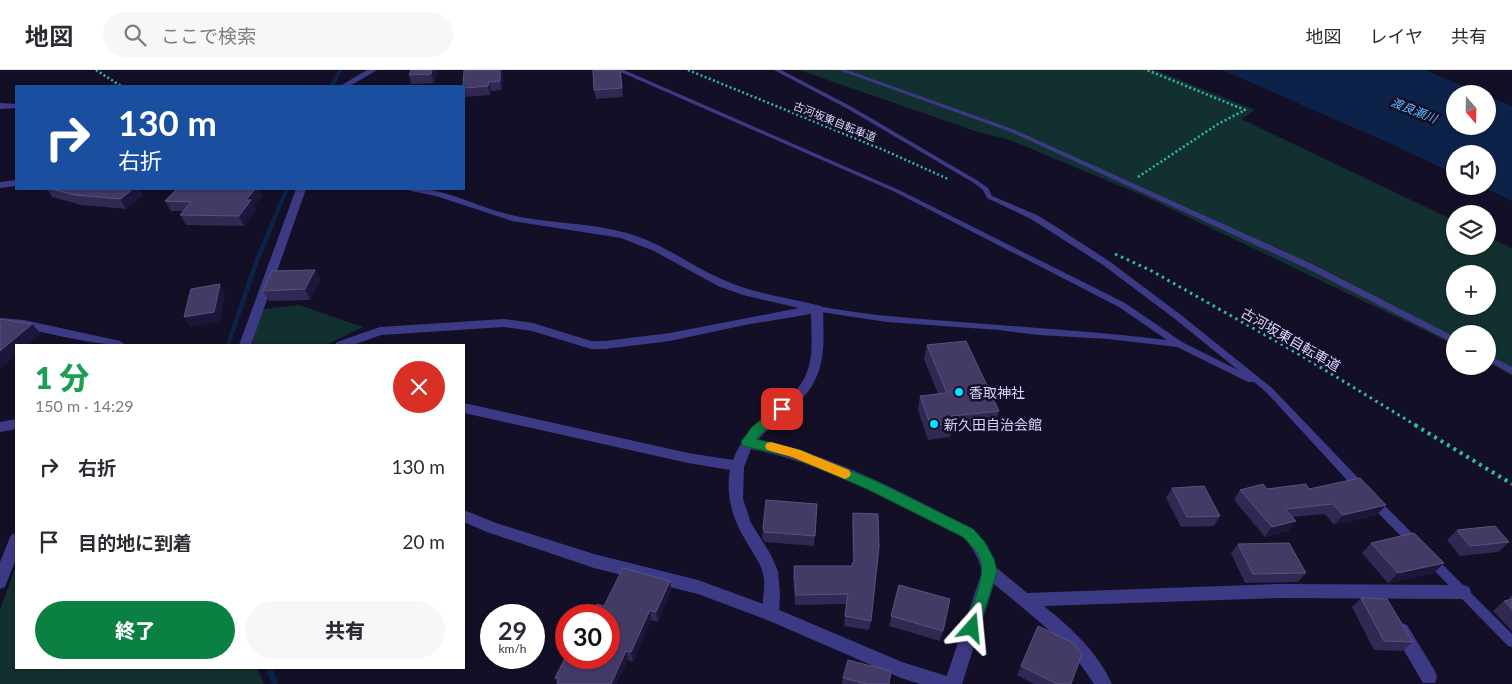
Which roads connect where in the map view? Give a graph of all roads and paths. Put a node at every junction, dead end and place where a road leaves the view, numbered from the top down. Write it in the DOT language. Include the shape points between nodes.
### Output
graph roads {
  1 [pos="96,70"];
  2 [pos="373,70"];
  3 [pos="620,70"];
  4 [pos="688,70"];
  5 [pos="777,70"];
  6 [pos="842,70"];
  7 [pos="1147,70"];
  8 [pos="119,85"];
  9 [pos="346,85"];
  10 [pos="0,106"];
  11 [pos="15,106"];
  12 [pos="948,179"];
  13 [pos="15,183"];
  14 [pos="1129,183"];
  15 [pos="0,185"];
  16 [pos="301,190"];
  17 [pos="425,190"];
  18 [pos="1106,250"];
  19 [pos="817,309"];
  20 [pos="0,322"];
  21 [pos="1446,336"];
  22 [pos="115,344"];
  23 [pos="245,344"];
  24 [pos="344,344"];
  25 [pos="1179,344"];
  26 [pos="1496,362"];
  27 [pos="1512,371"];
  28 [pos="1269,390"];
  29 [pos="465,408"];
  30 [pos="15,424"];
  31 [pos="0,427"];
  32 [pos="747,442"];
  33 [pos="737,465"];
  34 [pos="1512,484"];
  35 [pos="465,516"];
  36 [pos="15,542"];
  37 [pos="990,572"];
  38 [pos="0,582"];
  39 [pos="1379,592"];
  40 [pos="1463,592"];
  41 [pos="1025,600"];
  42 [pos="771,614"];
  43 [pos="1512,642"];
  44 [pos="1429,677"];
  45 [pos="947,684"];
  46 [pos="953,684"];
  47 [pos="1104,684"];
  1 -- 8 [label="path"];
  2 -- 9 [label="street"];
  3 -- 25 [label="lane" via="978,231 1122,305"];
  4 -- 12 [label="path, 古河坂東自転車道"];
  5 -- 28 [label="lane" via="899,136 976,182 986,189 989,197 1034,217 1106,263"];
  6 -- 14 [label="lane" via="1013,131"];
  7 -- 14 [label="path" via="1245,110 1218,124"];
  10 -- 11 [label="street"];
  13 -- 15 [label="street"];
  14 -- 21 [label="lane" via="1311,267"];
  16 -- 23 [label="street"];
  17 -- 19 [label="street" via="482,211 598,229 639,240 731,287"];
  18 -- 34 [label="path, 古河坂東自転車道" via="1150,270 1273,340"];
  19 -- 24 [label="street" via="670,337 606,345 591,345 504,323 380,331"];
  19 -- 25 [label="lane" via="887,319"];
  19 -- 32 [label="street" via="817,345 809,380"];
  20 -- 22 [label="street" via="24,324"];
  25 -- 28 [label="lane"];
  26 -- 27 [label="lane"];
  28 -- 40 [label="lane"];
  29 -- 33 [label="street" via="688,458"];
  30 -- 31 [label="street"];
  32 -- 33 [label="street"];
  32 -- 37 [label="street" via="795,453 871,485 968,533 980,545"];
  33 -- 42 [label="street" via="733,489 736,507 768,564 773,583"];
  35 -- 42 [label="street" via="594,561 698,586"];
  36 -- 38 [label="street"];
  37 -- 41 [label="street"];
  37 -- 46 [label="street"];
  39 -- 40 [label="street"];
  39 -- 41 [label="street" via="1279,591"];
  39 -- 44 [label="street"];
  40 -- 43 [label="lane"];
  41 -- 47 [label="street" via="1086,656"];
  42 -- 45 [label="street" via="901,670"];
}
